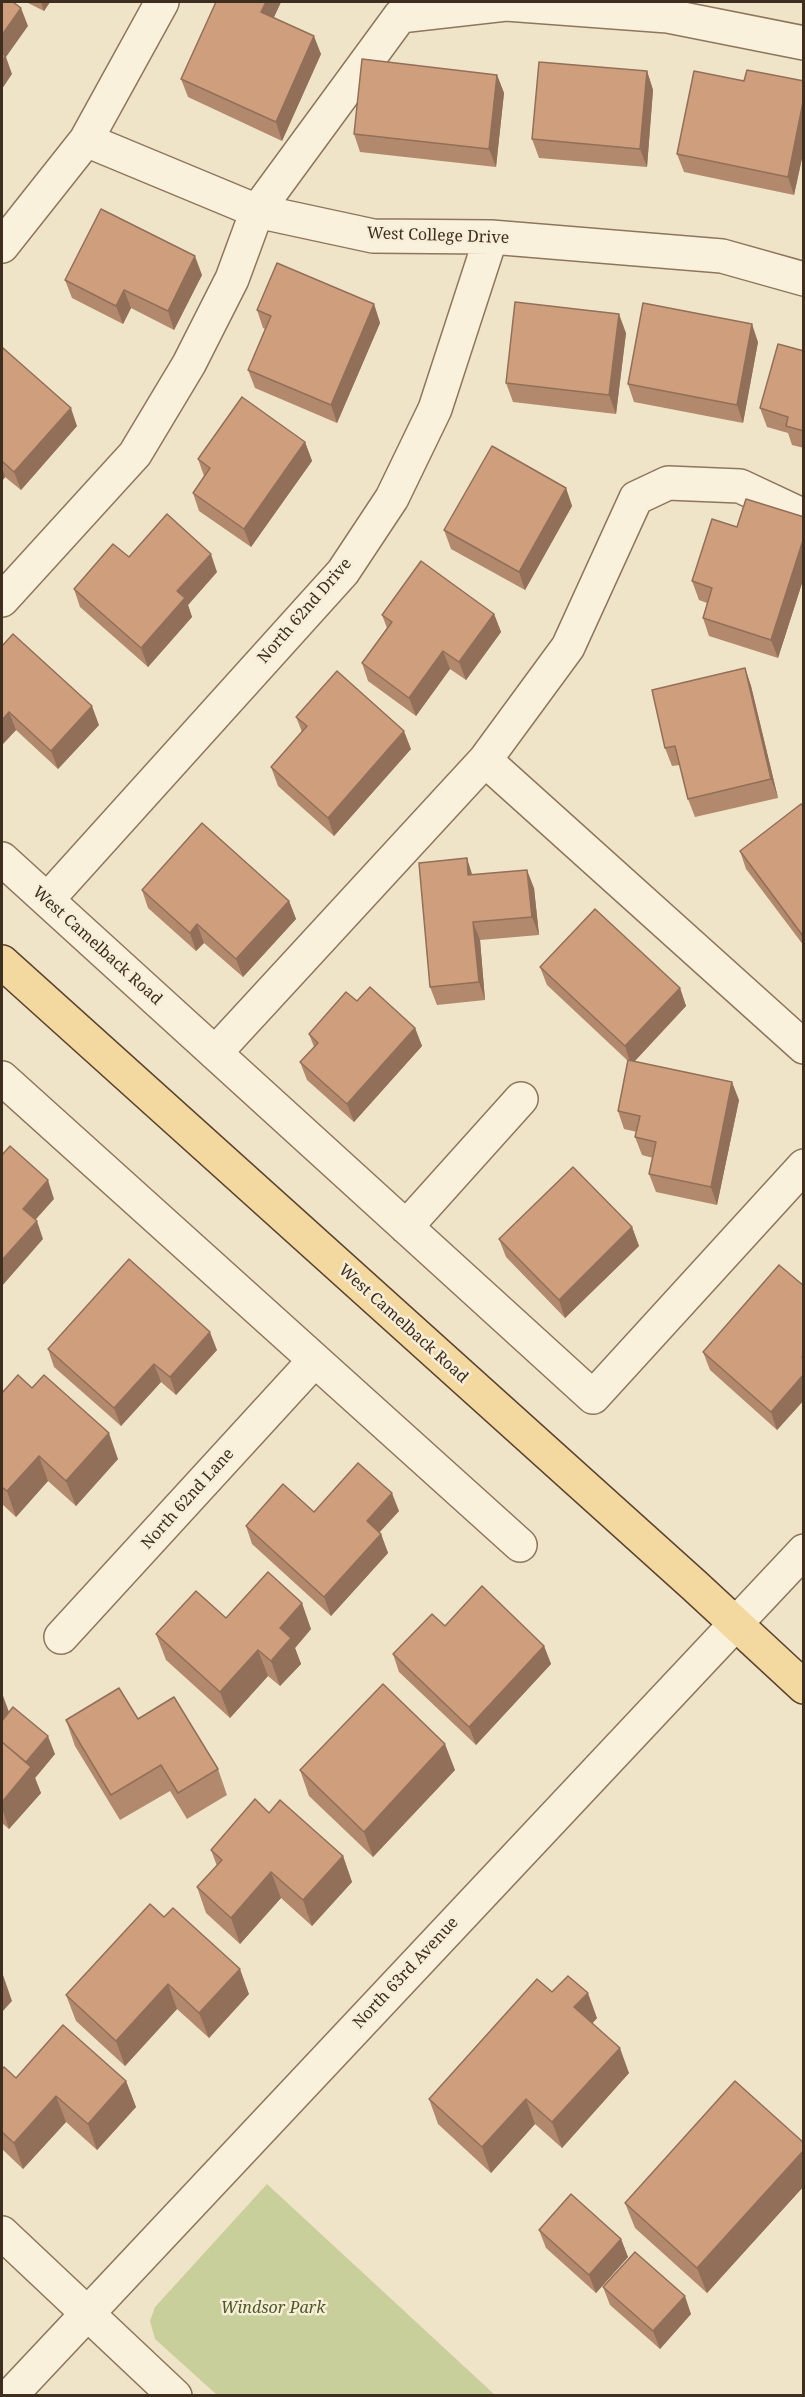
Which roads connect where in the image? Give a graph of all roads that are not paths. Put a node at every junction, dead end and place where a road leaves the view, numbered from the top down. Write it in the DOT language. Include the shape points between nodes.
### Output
graph roads {
  1 [pos="162,2"];
  2 [pos="804,43"];
  3 [pos="86,140"];
  4 [pos="257,211"];
  5 [pos="491,237"];
  6 [pos="2,246"];
  7 [pos="804,279"];
  8 [pos="804,516"];
  9 [pos="2,600"];
  10 [pos="485,760"];
  11 [pos="2,859"];
  12 [pos="47,900"];
  13 [pos="2,962"];
  14 [pos="804,1047"];
  15 [pos="215,1053"];
  16 [pos="2,1078"];
  17 [pos="521,1099"];
  18 [pos="804,1166"];
  19 [pos="406,1227"];
  20 [pos="314,1361"];
  21 [pos="520,1545"];
  22 [pos="804,1551"];
  23 [pos="735,1623"];
  24 [pos="61,1637"];
  25 [pos="804,1688"];
  26 [pos="2,2233"];
  27 [pos="87,2312"];
  28 [pos="10,2396"];
  29 [pos="174,2396"];
  1 -- 3 [label="street"];
  2 -- 4 [label="street" via="668,16 506,4 400,16"];
  3 -- 4 [label="street, West College Drive"];
  3 -- 6 [label="street"];
  4 -- 5 [label="street, West College Drive" via="373,236"];
  4 -- 9 [label="street" via="232,279 189,364 135,454"];
  5 -- 7 [label="street, West College Drive" via="722,256"];
  5 -- 12 [label="street, North 62nd Drive" via="435,409 392,498 343,572"];
  8 -- 10 [label="street" via="740,486 668,483 636,498 568,647"];
  10 -- 14 [label="street"];
  10 -- 15 [label="street"];
  11 -- 12 [label="street, West Camelback Road"];
  12 -- 15 [label="street, West Camelback Road"];
  13 -- 23 [label="main road, West Camelback Road"];
  15 -- 19 [label="street, West Camelback Road"];
  16 -- 20 [label="street"];
  17 -- 19 [label="street"];
  18 -- 19 [label="street, West Camelback Road" via="593,1397"];
  20 -- 21 [label="street"];
  20 -- 24 [label="street, North 62nd Lane"];
  22 -- 23 [label="street, North 63rd Avenue"];
  23 -- 25 [label="main road, West Camelback Road"];
  23 -- 27 [label="street, North 63rd Avenue"];
  26 -- 27 [label="street"];
  27 -- 28 [label="street, North 63rd Avenue"];
  27 -- 29 [label="street"];
}
